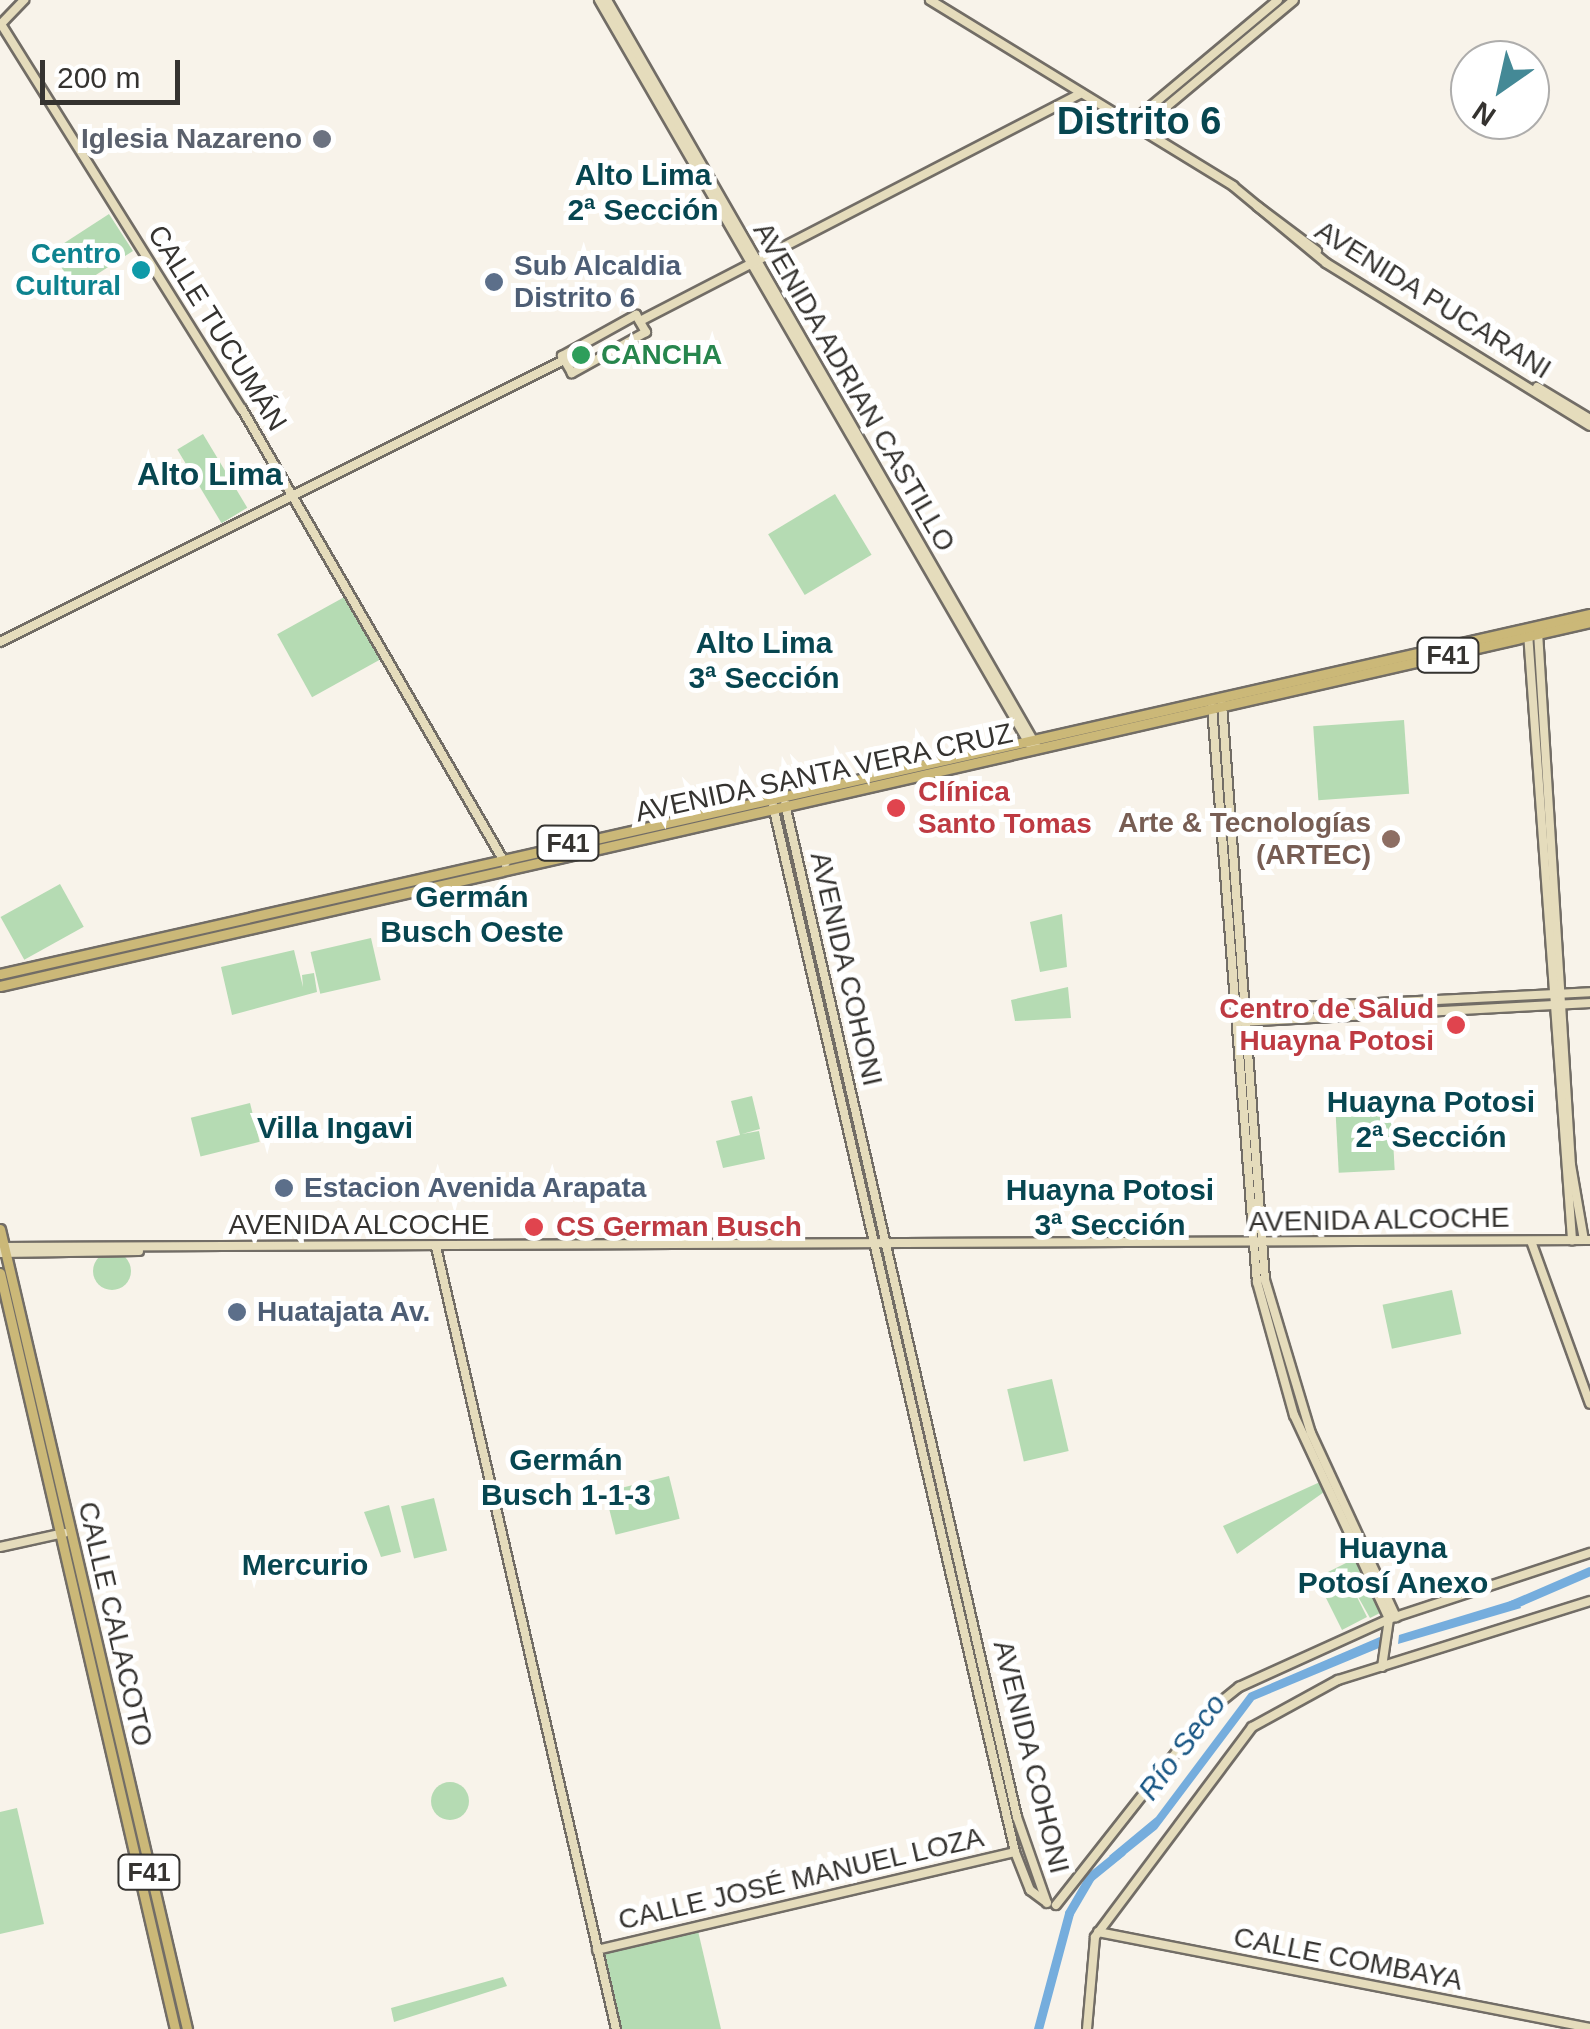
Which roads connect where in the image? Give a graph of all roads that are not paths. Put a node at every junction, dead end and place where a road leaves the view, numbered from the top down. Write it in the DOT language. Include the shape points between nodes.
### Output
graph roads {
  1 [pos="24,0"];
  2 [pos="599,0"];
  3 [pos="607,0"];
  4 [pos="930,0"];
  5 [pos="1278,0"];
  6 [pos="1294,0"];
  7 [pos="0,25"];
  8 [pos="1081,93"];
  9 [pos="1132,122"];
  10 [pos="1141,128"];
  11 [pos="759,261"];
  12 [pos="638,318"];
  13 [pos="563,358"];
  14 [pos="1590,422"];
  15 [pos="293,495"];
  16 [pos="1590,617"];
  17 [pos="1532,631"];
  18 [pos="0,642"];
  19 [pos="1217,704"];
  20 [pos="1033,745"];
  21 [pos="785,803"];
  22 [pos="773,806"];
  23 [pos="505,863"];
  24 [pos="0,974"];
  25 [pos="0,986"];
  26 [pos="1590,992"];
  27 [pos="1557,994"];
  28 [pos="1590,1003"];
  29 [pos="1558,1005"];
  30 [pos="1238,1010"];
  31 [pos="1239,1022"];
  32 [pos="0,1229"];
  33 [pos="1572,1240"];
  34 [pos="1587,1240"];
  35 [pos="1531,1241"];
  36 [pos="1255,1244"];
  37 [pos="888,1245"];
  38 [pos="877,1246"];
  39 [pos="436,1247"];
  40 [pos="2,1250"];
  41 [pos="0,1274"];
  42 [pos="1589,1402"];
  43 [pos="66,1532"];
  44 [pos="0,1547"];
  45 [pos="1590,1553"];
  46 [pos="1590,1601"];
  47 [pos="1392,1618"];
  48 [pos="1382,1667"];
  49 [pos="1015,1852"];
  50 [pos="1056,1905"];
  51 [pos="1098,1932"];
  52 [pos="597,1950"];
  53 [pos="1590,2028"];
  54 [pos="176,2029"];
  55 [pos="187,2029"];
  56 [pos="616,2029"];
  57 [pos="1087,2029"];
  1 -- 7 [label="street"];
  2 -- 11 [label="street, AVENIDA ADRIAN CASTILLO"];
  3 -- 11 [label="street, AVENIDA ADRIAN CASTILLO"];
  4 -- 8 [label="street, AVENIDA PUCARANI"];
  5 -- 9 [label="street"];
  6 -- 10 [label="street"];
  7 -- 15 [label="street, CALLE TUCUMÁN"];
  8 -- 9 [label="street, AVENIDA PUCARANI"];
  8 -- 11 [label="street"];
  9 -- 10 [label="street, AVENIDA PUCARANI"];
  10 -- 14 [label="street, AVENIDA PUCARANI" via="1257,206 1326,263"];
  11 -- 12 [label="street"];
  11 -- 20 [label="street, AVENIDA ADRIAN CASTILLO"];
  12 -- 13 [label="street"];
  12 -- 13 [label="street" via="646,332 572,373"];
  13 -- 15 [label="street"];
  15 -- 18 [label="street"];
  15 -- 23 [label="street, CALLE TUCUMÁN"];
  16 -- 17 [label="main road, F41"];
  17 -- 19 [label="main road, AVENIDA SANTA VERA CRUZ / F41"];
  17 -- 27 [label="street"];
  19 -- 20 [label="main road, AVENIDA SANTA VERA CRUZ / F41"];
  19 -- 30 [label="street"];
  20 -- 21 [label="main road, AVENIDA SANTA VERA CRUZ / F41"];
  20 -- 23 [label="main road, AVENIDA SANTA VERA CRUZ / F41"];
  21 -- 22 [label="main road, AVENIDA SANTA VERA CRUZ / F41"];
  21 -- 37 [label="street, AVENIDA COHONI"];
  22 -- 23 [label="main road, AVENIDA SANTA VERA CRUZ / F41"];
  22 -- 38 [label="street, AVENIDA COHONI"];
  23 -- 24 [label="main road, AVENIDA SANTA VERA CRUZ / F41"];
  23 -- 25 [label="main road, AVENIDA SANTA VERA CRUZ / F41"];
  26 -- 27 [label="street"];
  27 -- 29 [label="street"];
  27 -- 30 [label="street"];
  28 -- 29 [label="street"];
  29 -- 31 [label="street"];
  29 -- 33 [label="street"];
  29 -- 34 [label="street"];
  30 -- 31 [label="street"];
  31 -- 36 [label="street"];
  32 -- 40 [label="main road, CALLE CALACOTO / F41"];
  33 -- 34 [label="street, AVENIDA ALCOCHE"];
  33 -- 35 [label="street, AVENIDA ALCOCHE"];
  35 -- 36 [label="street, AVENIDA ALCOCHE"];
  35 -- 42 [label="street"];
  36 -- 37 [label="street, AVENIDA ALCOCHE"];
  36 -- 47 [label="street" via="1277,1365"];
  37 -- 38 [label="street, AVENIDA ALCOCHE"];
  37 -- 49 [label="street, AVENIDA COHONI" via="1018,1817 1047,1903 1030,1890"];
  38 -- 39 [label="street, AVENIDA ALCOCHE"];
  38 -- 49 [label="street, AVENIDA COHONI"];
  39 -- 40 [label="street, AVENIDA ALCOCHE"];
  39 -- 52 [label="street"];
  40 -- 43 [label="main road, CALLE CALACOTO / F41"];
  41 -- 43 [label="main road, CALLE CALACOTO / F41"];
  43 -- 44 [label="street"];
  43 -- 54 [label="main road, CALLE CALACOTO / F41"];
  43 -- 55 [label="main road, CALLE CALACOTO / F41"];
  45 -- 47 [label="street"];
  46 -- 48 [label="street"];
  47 -- 48 [label="street"];
  47 -- 50 [label="street" via="1220,1700"];
  48 -- 51 [label="street" via="1297,1698 1238,1739"];
  49 -- 52 [label="street, CALLE JOSÉ MANUEL LOZA"];
  51 -- 53 [label="street, CALLE COMBAYA"];
  51 -- 57 [label="street"];
  52 -- 56 [label="street"];
}
